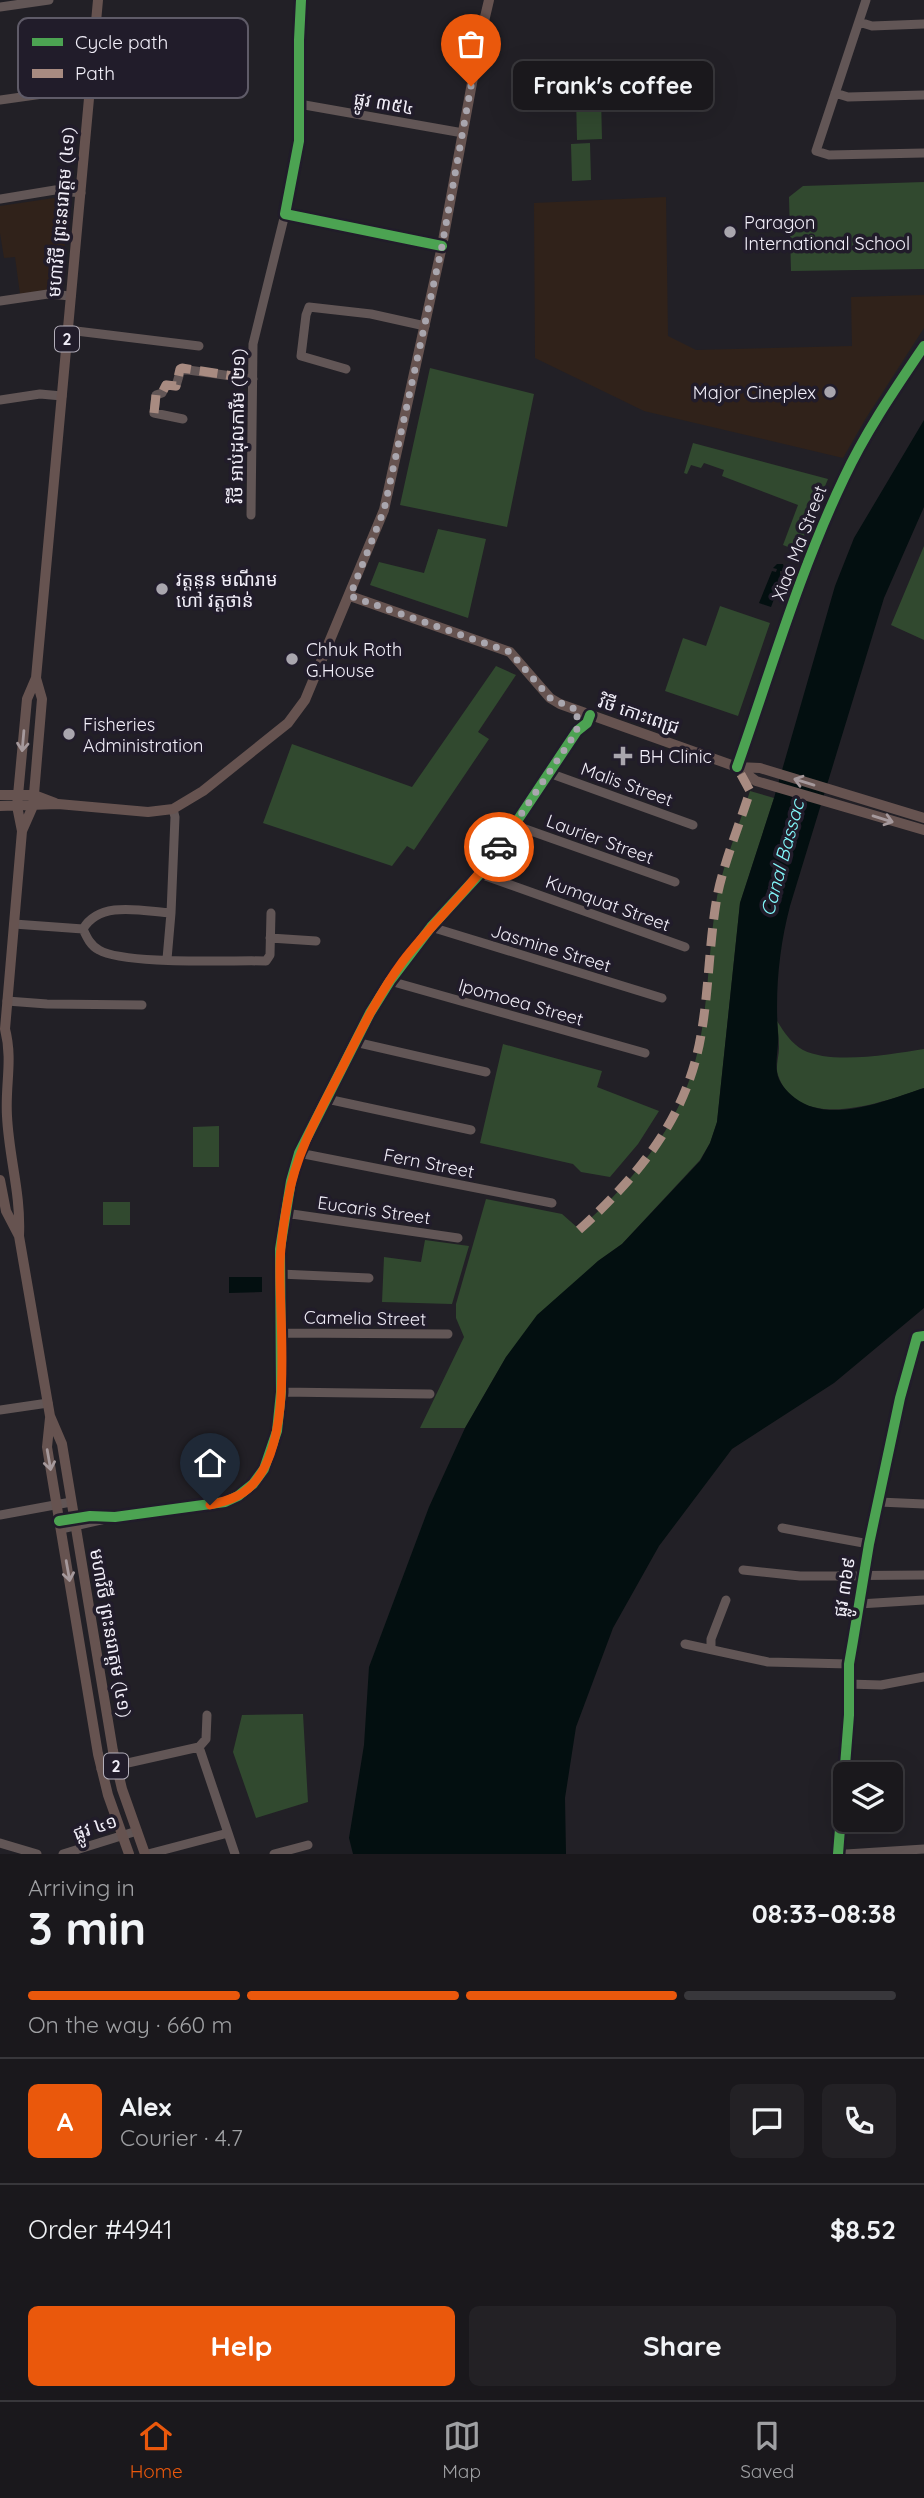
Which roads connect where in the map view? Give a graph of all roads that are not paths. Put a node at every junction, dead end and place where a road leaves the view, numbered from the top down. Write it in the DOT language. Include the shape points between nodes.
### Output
graph roads {
  1 [pos="49,0"];
  2 [pos="98,0"];
  3 [pos="301,0"];
  4 [pos="489,0"];
  5 [pos="866,0"];
  6 [pos="0,7"];
  7 [pos="96,18"];
  8 [pos="859,22"];
  9 [pos="924,24"];
  10 [pos="835,93"];
  11 [pos="924,95"];
  12 [pos="18,97"];
  13 [pos="90,98"];
  14 [pos="0,100"];
  15 [pos="299,104"];
  16 [pos="463,133"];
  17 [pos="924,153"];
  18 [pos="81,193"];
  19 [pos="0,198"];
  20 [pos="285,214"];
  21 [pos="442,246"];
  22 [pos="71,296"];
  23 [pos="0,301"];
  24 [pos="425,326"];
  25 [pos="68,330"];
  26 [pos="200,346"];
  27 [pos="924,346"];
  28 [pos="346,369"];
  29 [pos="253,379"];
  30 [pos="62,396"];
  31 [pos="0,400"];
  32 [pos="183,418"];
  33 [pos="251,515"];
  34 [pos="350,596"];
  35 [pos="36,678"];
  36 [pos="584,713"];
  37 [pos="737,767"];
  38 [pos="549,773"];
  39 [pos="0,795"];
  40 [pos="18,800"];
  41 [pos="33,801"];
  42 [pos="0,806"];
  43 [pos="173,809"];
  44 [pos="924,818"];
  45 [pos="514,825"];
  46 [pos="693,825"];
  47 [pos="924,830"];
  48 [pos="22,831"];
  49 [pos="480,874"];
  50 [pos="675,882"];
  51 [pos="171,913"];
  52 [pos="271,913"];
  53 [pos="14,924"];
  54 [pos="431,928"];
  55 [pos="83,929"];
  56 [pos="270,938"];
  57 [pos="316,941"];
  58 [pos="685,947"];
  59 [pos="167,959"];
  60 [pos="390,981"];
  61 [pos="662,998"];
  62 [pos="7,1001"];
  63 [pos="142,1005"];
  64 [pos="2,1034"];
  65 [pos="355,1042"];
  66 [pos="645,1053"];
  67 [pos="486,1072"];
  68 [pos="327,1099"];
  69 [pos="471,1130"];
  70 [pos="299,1153"];
  71 [pos="0,1180"];
  72 [pos="552,1203"];
  73 [pos="285,1213"];
  74 [pos="19,1236"];
  75 [pos="458,1238"];
  76 [pos="280,1274"];
  77 [pos="369,1278"];
  78 [pos="281,1332"];
  79 [pos="448,1334"];
  80 [pos="924,1336"];
  81 [pos="281,1392"];
  82 [pos="430,1394"];
  83 [pos="48,1403"];
  84 [pos="0,1410"];
  85 [pos="50,1416"];
  86 [pos="71,1502"];
  87 [pos="878,1502"];
  88 [pos="57,1504"];
  89 [pos="924,1504"];
  90 [pos="0,1515"];
  91 [pos="74,1523"];
  92 [pos="60,1525"];
  93 [pos="782,1528"];
  94 [pos="869,1544"];
  95 [pos="743,1570"];
  96 [pos="863,1574"];
  97 [pos="924,1575"];
  98 [pos="726,1600"];
  99 [pos="924,1600"];
  100 [pos="859,1604"];
  101 [pos="685,1644"];
  102 [pos="711,1649"];
  103 [pos="849,1664"];
  104 [pos="924,1677"];
  105 [pos="848,1684"];
  106 [pos="207,1715"];
  107 [pos="199,1748"];
  108 [pos="116,1766"];
  109 [pos="101,1769"];
  110 [pos="136,1831"];
  111 [pos="228,1833"];
  112 [pos="122,1835"];
  113 [pos="0,1843"];
  114 [pos="308,1845"];
  115 [pos="924,1849"];
  116 [pos="37,1854"];
  117 [pos="64,1854"];
  118 [pos="129,1854"];
  119 [pos="146,1854"];
  120 [pos="234,1854"];
  121 [pos="274,1854"];
  122 [pos="838,1854"];
  123 [pos="846,1854"];
  1 -- 6 [label="street"];
  2 -- 7 [label="main road, មហាវិថី ព្រះនរោត្តម (៤១) / 2"];
  3 -- 15 [label="street, វិថី អាប់ដុលការីម (២១)"];
  4 -- 16 [label="main road"];
  5 -- 8 [label="street"];
  8 -- 9 [label="street" via="872,26"];
  8 -- 10 [label="street"];
  10 -- 11 [label="street" via="848,97"];
  10 -- 17 [label="street" via="816,151 829,155"];
  12 -- 14 [label="street"];
  13 -- 18 [label="main road, មហាវិថី ព្រះនរោត្តម (៤១) / 2"];
  15 -- 16 [label="street, ផ្លូវ ៣៥៤"];
  15 -- 20 [label="street, វិថី អាប់ដុលការីម (២១)" via="299,142"];
  16 -- 21 [label="main road"];
  18 -- 19 [label="street" via="55,190"];
  18 -- 22 [label="main road, មហាវិថី ព្រះនរោត្តម (៤១) / 2"];
  20 -- 21 [label="street"];
  20 -- 29 [label="street, វិថី អាប់ដុលការីម (២១)" via="253,344"];
  21 -- 24 [label="main road"];
  22 -- 23 [label="street" via="48,294"];
  22 -- 25 [label="main road, មហាវិថី ព្រះនរោត្តម (៤១) / 2"];
  24 -- 28 [label="street" via="309,307 301,356"];
  24 -- 34 [label="main road" via="384,510"];
  25 -- 26 [label="street"];
  25 -- 30 [label="main road, មហាវិថី ព្រះនរោត្តម (៤១) / 2"];
  27 -- 37 [label="street, Xiao Ma Street" via="875,421 833,502"];
  29 -- 32 [label="street" via="181,369 176,386 166,385 156,395 154,413"];
  29 -- 33 [label="street, វិថី អាប់ដុលការីម (២១)"];
  30 -- 31 [label="street"];
  30 -- 35 [label="main road, មហាវិថី ព្រះនរោត្តម (៤១) / 2"];
  34 -- 36 [label="main road, វិថី កោះពេជ្រ" via="510,652 550,698"];
  34 -- 43 [label="main road" via="297,713 203,791"];
  35 -- 40 [label="main road, មហាវិថី ព្រះនរោត្តម (៤១) / 2, one-way" via="27,699"];
  35 -- 41 [label="main road, មហាវិថី ព្រះនរោត្តម (៤១) / 2" via="42,699"];
  36 -- 37 [label="main road, វិថី កោះពេជ្រ"];
  36 -- 38 [label="street"];
  44 -- 37 [label="main road, វិថី កោះពេជ្រ, one-way" via="760,768"];
  37 -- 47 [label="main road, វិថី កោះពេជ្រ, one-way" via="756,781"];
  38 -- 45 [label="street"];
  38 -- 46 [label="street, Malis Street"];
  39 -- 40 [label="main road"];
  40 -- 41 [label="main road"];
  40 -- 42 [label="main road"];
  40 -- 48 [label="main road, មហាវិថី ព្រះនរោត្តម (៤១) / 2"];
  41 -- 43 [label="main road" via="148,812"];
  41 -- 48 [label="main road, មហាវិថី ព្រះនរោត្តម (៤១) / 2"];
  43 -- 51 [label="street"];
  45 -- 49 [label="street"];
  45 -- 50 [label="street, Laurier Street"];
  48 -- 53 [label="main road, មហាវិថី ព្រះនរោត្តម (៤១) / 2"];
  49 -- 54 [label="street"];
  49 -- 58 [label="street, Kumquat Street"];
  51 -- 55 [label="street" via="111,910 89,919"];
  51 -- 59 [label="street"];
  52 -- 56 [label="street"];
  53 -- 55 [label="street"];
  53 -- 62 [label="main road, មហាវិថី ព្រះនរោត្តម (៤១) / 2"];
  54 -- 60 [label="street"];
  54 -- 61 [label="street, Jasmine Street"];
  55 -- 59 [label="street" via="96,949 107,954"];
  56 -- 57 [label="street"];
  56 -- 59 [label="street" via="266,961"];
  60 -- 65 [label="street"];
  60 -- 66 [label="street, Ipomoea Street"];
  62 -- 63 [label="street"];
  62 -- 64 [label="main road, មហាវិថី ព្រះនរោត្តម (៤១) / 2"];
  64 -- 74 [label="main road, មហាវិថី ព្រះនរោត្តម (៤១) / 2" via="10,1049 6,1101 20,1209"];
  65 -- 67 [label="street"];
  65 -- 68 [label="street"];
  68 -- 69 [label="street"];
  68 -- 70 [label="street"];
  70 -- 72 [label="street, Fern Street"];
  70 -- 73 [label="street"];
  71 -- 74 [label="main road, មហាវិថី ព្រះនរោត្តម (៤១) / 2" via="6,1211"];
  73 -- 75 [label="street, Eucaris Street"];
  73 -- 76 [label="street"];
  74 -- 83 [label="main road, មហាវិថី ព្រះនរោត្តម (៤១) / 2"];
  76 -- 77 [label="street"];
  76 -- 78 [label="street"];
  78 -- 79 [label="street, Camelia Street"];
  78 -- 81 [label="street"];
  80 -- 87 [label="street, ផ្លូវ ៣៦៩" via="917,1337 903,1385"];
  81 -- 82 [label="street"];
  81 -- 91 [label="street" via="277,1431 264,1469 238,1496 210,1505"];
  83 -- 84 [label="street"];
  83 -- 85 [label="main road, មហាវិថី ព្រះនរោត្តម (៤១) / 2"];
  85 -- 86 [label="main road, មហាវិថី ព្រះនរោត្តម (៤១) / 2" via="62,1444"];
  85 -- 88 [label="main road, មហាវិថី ព្រះនរោត្តម (៤១) / 2, one-way" via="47,1447"];
  86 -- 88 [label="street"];
  86 -- 91 [label="main road, មហាវិថី ព្រះនរោត្តម (៤១) / 2"];
  87 -- 89 [label="street"];
  87 -- 94 [label="street, ផ្លូវ ៣៦៩"];
  88 -- 90 [label="street"];
  88 -- 92 [label="main road, មហាវិថី ព្រះនរោត្តម (៤១) / 2"];
  91 -- 92 [label="street"];
  91 -- 108 [label="main road, មហាវិថី ព្រះនរោត្តម (៤១) / 2"];
  92 -- 109 [label="main road, មហាវិថី ព្រះនរោត្តម (៤១) / 2, one-way"];
  93 -- 94 [label="street"];
  94 -- 96 [label="street, ផ្លូវ ៣៦៩"];
  95 -- 96 [label="street" via="800,1576"];
  96 -- 97 [label="street"];
  96 -- 100 [label="street, ផ្លូវ ៣៦៩"];
  98 -- 102 [label="street" via="710,1639"];
  99 -- 100 [label="street"];
  100 -- 103 [label="street, ផ្លូវ ៣៦៩"];
  101 -- 102 [label="street"];
  102 -- 103 [label="street" via="768,1662"];
  103 -- 105 [label="street, ផ្លូវ ៣៦៩"];
  104 -- 105 [label="street" via="881,1685"];
  105 -- 122 [label="street, ផ្លូវ ៣៦៩"];
  106 -- 107 [label="street" via="206,1739"];
  107 -- 108 [label="street"];
  107 -- 111 [label="street"];
  108 -- 109 [label="street"];
  108 -- 110 [label="main road, មហាវិថី ព្រះនរោត្តម (៤១) / 2"];
  109 -- 112 [label="main road, មហាវិថី ព្រះនរោត្តម (៤១) / 2"];
  110 -- 112 [label="street, ផ្លូវ ៤១"];
  110 -- 119 [label="main road, មហាវិថី ព្រះនរោត្តម (៤១) / 2"];
  111 -- 119 [label="street"];
  111 -- 120 [label="street"];
  112 -- 117 [label="street, ផ្លូវ ៤១"];
  112 -- 118 [label="main road, មហាវិថី ព្រះនរោត្តម (៤១) / 2"];
  113 -- 116 [label="street"];
  114 -- 121 [label="street"];
  115 -- 123 [label="street"];
}
